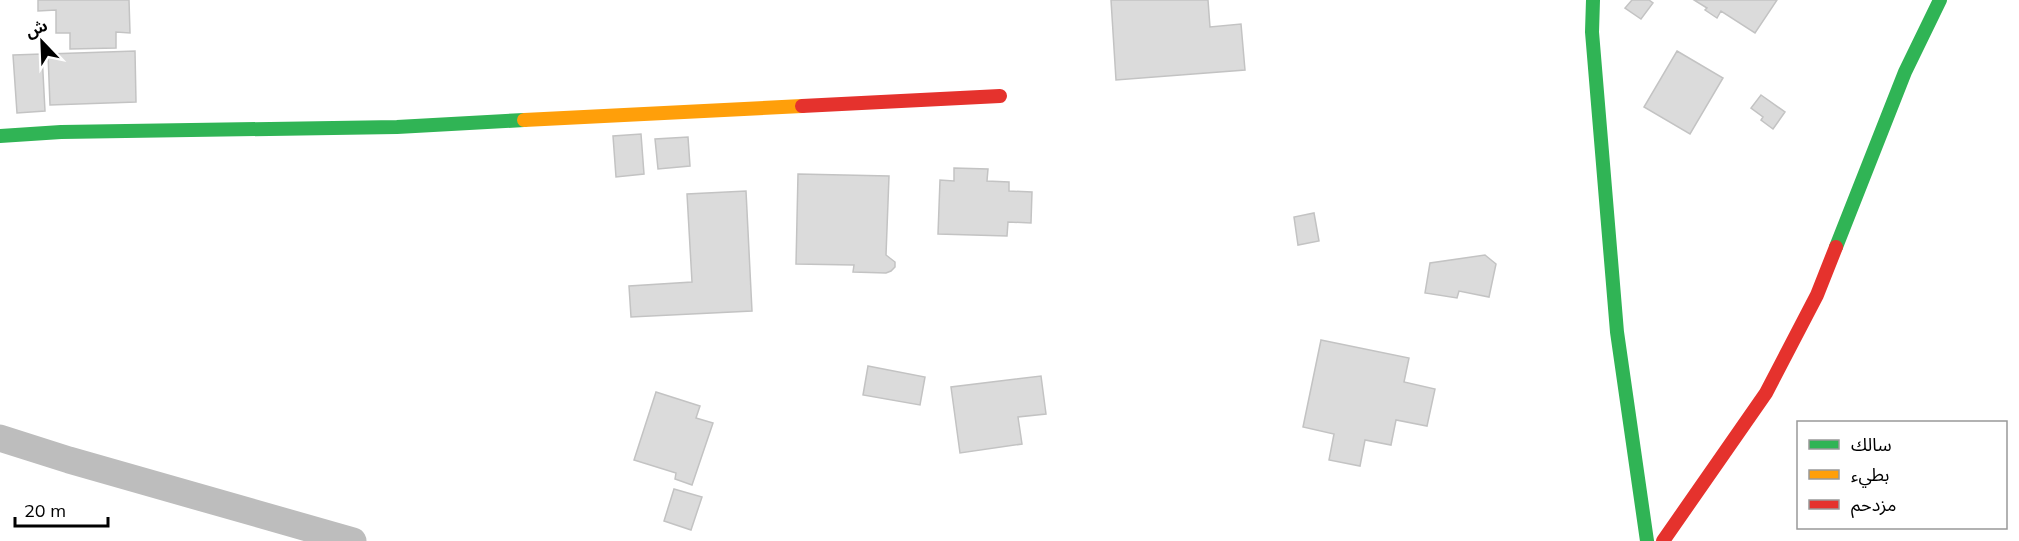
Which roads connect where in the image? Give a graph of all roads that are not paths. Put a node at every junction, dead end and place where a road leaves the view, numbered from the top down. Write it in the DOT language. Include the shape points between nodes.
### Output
graph roads {
  1 [pos="1593,0"];
  2 [pos="1940,0"];
  3 [pos="1000,96"];
  4 [pos="0,136"];
  5 [pos="0,438"];
  6 [pos="353,541"];
  7 [pos="1647,541"];
  8 [pos="1663,541"];
  1 -- 7 [label="street" via="1592,32 1617,332"];
  2 -- 8 [label="street" via="1905,72 1816,295 1766,393"];
  3 -- 4 [label="street" via="397,127"];
  5 -- 6 [label="street"];
}
